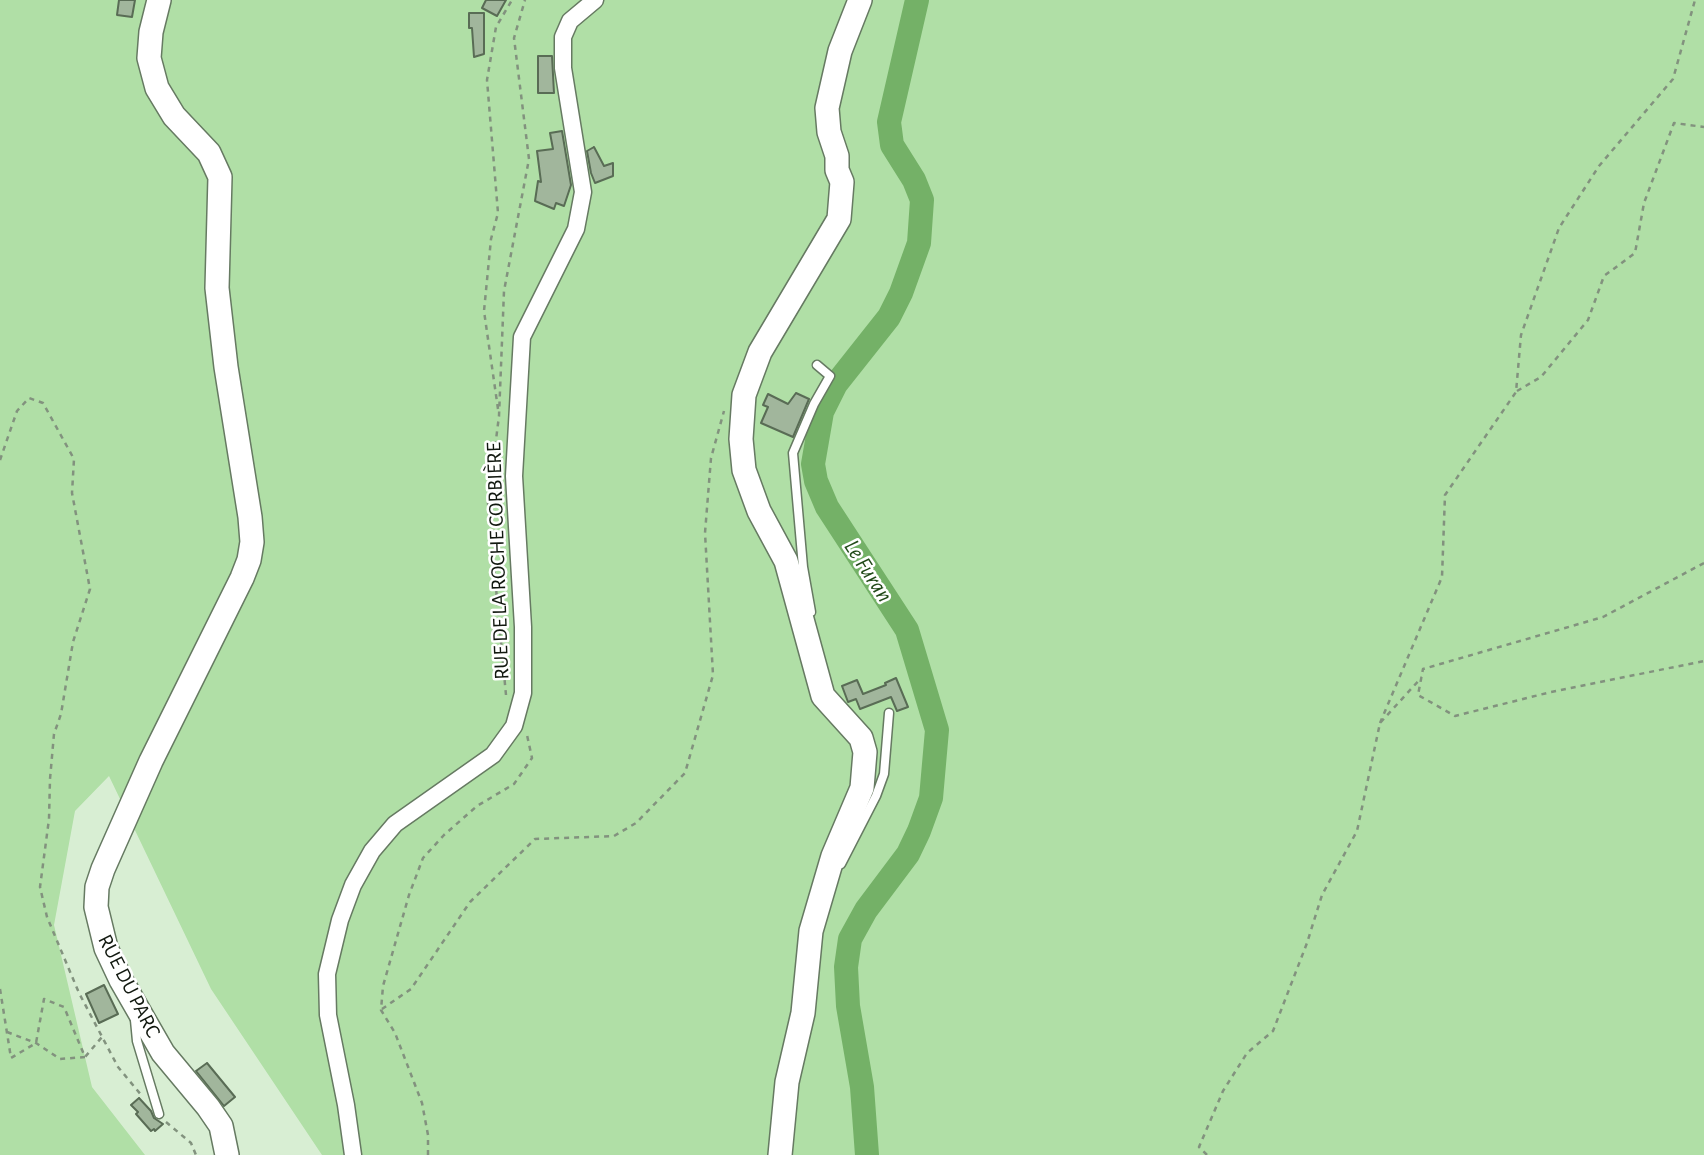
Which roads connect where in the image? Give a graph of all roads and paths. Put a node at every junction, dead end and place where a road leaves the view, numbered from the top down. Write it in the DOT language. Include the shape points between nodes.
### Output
graph roads {
  1 [pos="159,0"];
  2 [pos="512,0"];
  3 [pos="525,0"];
  4 [pos="595,0"];
  5 [pos="860,0"];
  6 [pos="1695,0"];
  7 [pos="514,38"];
  8 [pos="1704,127"];
  9 [pos="817,365"];
  10 [pos="1516,392"];
  11 [pos="725,408"];
  12 [pos="499,416"];
  13 [pos="0,460"];
  14 [pos="1704,564"];
  15 [pos="810,646"];
  16 [pos="1704,661"];
  17 [pos="1422,677"];
  18 [pos="889,713"];
  19 [pos="1380,723"];
  20 [pos="514,726"];
  21 [pos="821,895"];
  22 [pos="0,989"];
  23 [pos="134,1003"];
  24 [pos="381,1010"];
  25 [pos="8,1032"];
  26 [pos="102,1037"];
  27 [pos="36,1043"];
  28 [pos="85,1057"];
  29 [pos="159,1114"];
  30 [pos="196,1155"];
  31 [pos="228,1155"];
  32 [pos="353,1155"];
  33 [pos="428,1155"];
  34 [pos="780,1155"];
  35 [pos="1207,1155"];
  1 -- 23 [label="main road, RUE DU PARC" via="149,58 157,88 173,116 209,153 220,177 216,289 251,542 242,578 167,727 97,887 96,907 106,948"];
  2 -- 12 [label="path" via="496,27 487,80 498,213 484,312"];
  3 -- 7 [label="path"];
  4 -- 20 [label="street, RUE DE LA ROCHE CORBIÈRE" via="570,21 562,37 583,192 576,229 522,337 514,476 523,693"];
  5 -- 15 [label="main road" via="840,51 827,107 842,182 839,219 760,352 744,395 744,470 759,511 786,561"];
  6 -- 10 [label="path" via="1673,79 1599,166 1559,228 1521,335"];
  8 -- 10 [label="path" via="1674,123 1644,203 1635,253 1604,276 1588,320 1541,377"];
  9 -- 15 [label="lane" via="830,376 793,453 813,626"];
  10 -- 19 [label="path" via="1445,495 1442,577"];
  11 -- 24 [label="path" via="711,458 705,533 713,675 685,773 636,823 614,836 535,839 470,902 411,989"];
  13 -- 26 [label="path" via="17,411 29,398 43,403 74,459 72,494 90,589 73,642 54,734 50,819 40,887 61,953"];
  14 -- 17 [label="path" via="1603,617 1423,669"];
  15 -- 21 [label="main road" via="823,696 861,738 865,752 862,788"];
  16 -- 17 [label="path" via="1455,716 1418,695"];
  17 -- 19 [label="path"];
  18 -- 21 [label="lane" via="884,774 876,796"];
  19 -- 35 [label="path" via="1357,831 1322,895 1273,1031 1247,1053 1223,1091 1199,1147"];
  20 -- 24 [label="path" via="528,736 532,758 514,784 477,806 423,858 383,986"];
  20 -- 32 [label="street, RUE DE LA ROCHE CORBIÈRE" via="493,754 395,824 353,884 327,974 328,1016"];
  21 -- 34 [label="main road" via="787,1082"];
  22 -- 25 [label="path"];
  23 -- 29 [label="lane" via="137,1041"];
  23 -- 31 [label="main road, RUE DU PARC" via="163,1053 220,1126"];
  24 -- 33 [label="path" via="395,1033 422,1103"];
  25 -- 27 [label="path"];
  25 -- 27 [label="path" via="11,1058"];
  26 -- 28 [label="path"];
  26 -- 29 [label="path" via="118,1067"];
  27 -- 28 [label="path" via="60,1059"];
  27 -- 28 [label="path" via="44,999 64,1007"];
  29 -- 30 [label="path" via="191,1143"];
}
